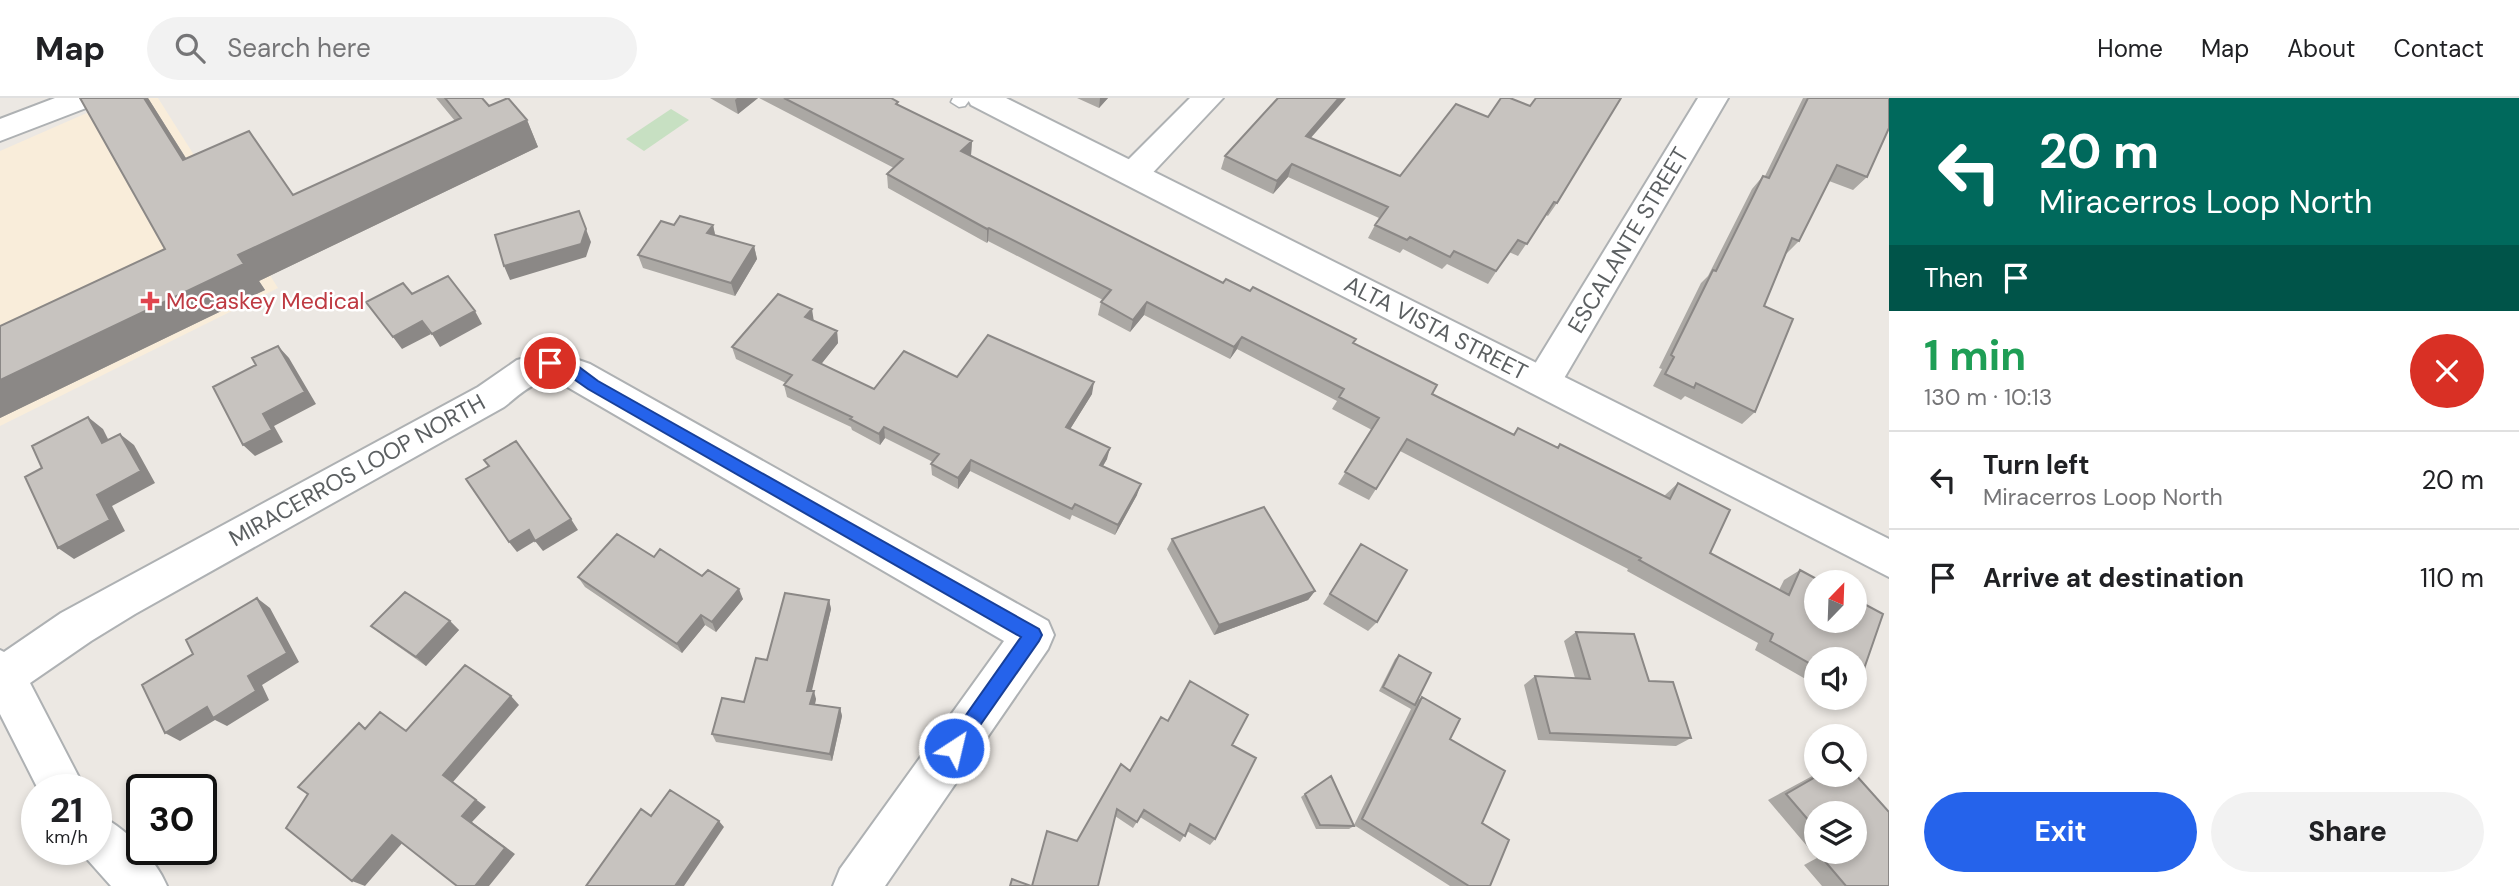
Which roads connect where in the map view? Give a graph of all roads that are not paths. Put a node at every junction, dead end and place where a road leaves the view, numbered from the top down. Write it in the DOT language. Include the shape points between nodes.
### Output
graph roads {
  1 [pos="83,98"];
  2 [pos="1208,98"];
  3 [pos="1713,98"];
  4 [pos="968,99"];
  5 [pos="0,131"];
  6 [pos="1133,174"];
  7 [pos="1543,382"];
  8 [pos="1889,559"];
  9 [pos="1,675"];
  10 [pos="54,774"];
  11 [pos="112,854"];
  12 [pos="143,886"];
  13 [pos="858,886"];
  1 -- 5 [label="street"];
  2 -- 6 [label="street"];
  3 -- 7 [label="street, ESCALANTE STREET"];
  4 -- 6 [label="street, ALTA VISTA STREET"];
  6 -- 7 [label="street, ALTA VISTA STREET"];
  7 -- 8 [label="street, ALTA VISTA STREET"];
  9 -- 10 [label="street"];
  9 -- 13 [label="street, MIRACERROS LOOP NORTH" via="76,626 491,397 520,375 550,363 573,371 1033,635"];
  11 -- 12 [label="street"];
}
